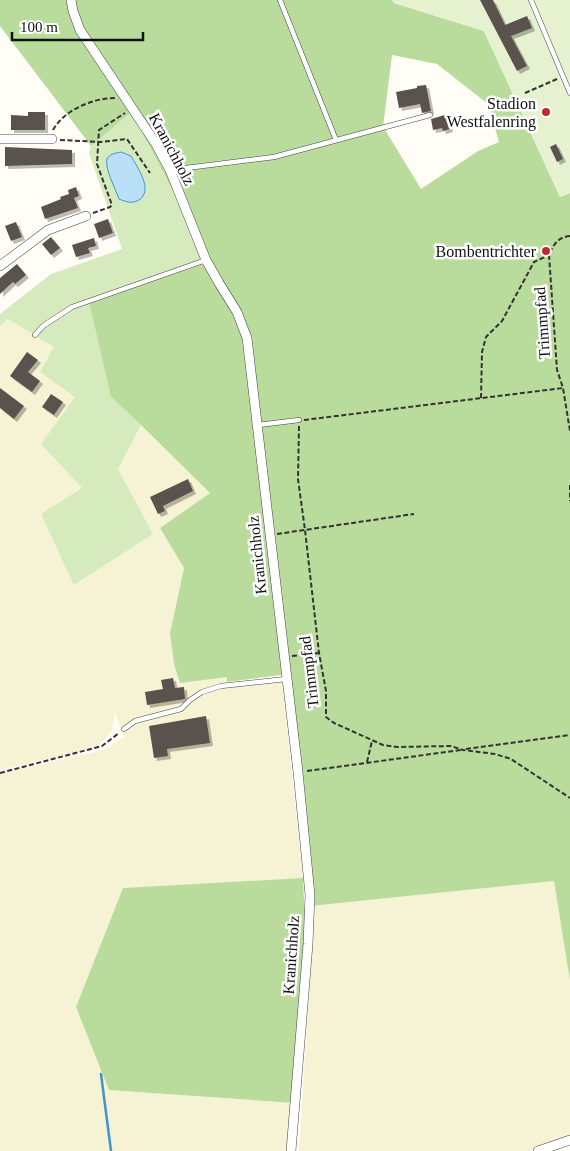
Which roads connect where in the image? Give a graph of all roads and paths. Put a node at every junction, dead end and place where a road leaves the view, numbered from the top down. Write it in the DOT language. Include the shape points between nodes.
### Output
graph roads {
  1 [pos="71,0"];
  2 [pos="280,0"];
  3 [pos="531,0"];
  4 [pos="563,76"];
  5 [pos="524,93"];
  6 [pos="570,93"];
  7 [pos="124,96"];
  8 [pos="132,108"];
  9 [pos="430,115"];
  10 [pos="0,139"];
  11 [pos="52,139"];
  12 [pos="336,140"];
  13 [pos="98,142"];
  14 [pos="170,170"];
  15 [pos="150,173"];
  16 [pos="86,216"];
  17 [pos="570,236"];
  18 [pos="549,256"];
  19 [pos="206,260"];
  20 [pos="0,266"];
  21 [pos="35,335"];
  22 [pos="563,388"];
  23 [pos="482,398"];
  24 [pos="300,420"];
  25 [pos="258,426"];
  26 [pos="570,431"];
  27 [pos="570,485"];
  28 [pos="570,497"];
  29 [pos="570,500"];
  30 [pos="414,514"];
  31 [pos="305,530"];
  32 [pos="270,535"];
  33 [pos="319,653"];
  34 [pos="284,657"];
  35 [pos="286,679"];
  36 [pos="124,729"];
  37 [pos="570,735"];
  38 [pos="372,741"];
  39 [pos="463,750"];
  40 [pos="367,762"];
  41 [pos="0,772"];
  42 [pos="298,772"];
  43 [pos="570,798"];
  44 [pos="570,1140"];
  45 [pos="291,1151"];
  46 [pos="538,1151"];
  1 -- 7 [label="street, Kranichholz" via="80,30"];
  2 -- 12 [label="lane"];
  3 -- 4 [label="lane"];
  4 -- 5 [label="path"];
  4 -- 6 [label="lane"];
  7 -- 8 [label="street, Kranichholz"];
  7 -- 11 [label="path" via="102,98 61,118 53,129"];
  8 -- 13 [label="path" via="99,130"];
  8 -- 14 [label="street, Kranichholz"];
  9 -- 12 [label="lane"];
  10 -- 11 [label="street"];
  11 -- 13 [label="path"];
  12 -- 14 [label="lane" via="274,157"];
  13 -- 15 [label="path" via="127,138"];
  13 -- 16 [label="path" via="97,164 112,206"];
  14 -- 19 [label="street, Kranichholz"];
  16 -- 20 [label="street" via="48,230"];
  17 -- 18 [label="path, Trimmpfad" via="554,244"];
  18 -- 22 [label="path, Trimmpfad" via="558,370"];
  18 -- 23 [label="path, Trimmpfad" via="534,262 502,321 486,337 482,352"];
  19 -- 21 [label="lane" via="72,306"];
  19 -- 25 [label="street, Kranichholz" via="237,312 247,338"];
  22 -- 23 [label="path"];
  22 -- 26 [label="path, Trimmpfad"];
  23 -- 24 [label="path"];
  24 -- 25 [label="lane"];
  24 -- 31 [label="path, Trimmpfad" via="298,479"];
  25 -- 32 [label="street, Kranichholz"];
  27 -- 28 [label="path"];
  28 -- 29 [label="path"];
  30 -- 31 [label="path"];
  31 -- 32 [label="path"];
  31 -- 33 [label="path, Trimmpfad"];
  32 -- 34 [label="street, Kranichholz"];
  33 -- 34 [label="path"];
  33 -- 38 [label="path, Trimmpfad" via="326,691 326,717"];
  34 -- 35 [label="street, Kranichholz"];
  35 -- 36 [label="lane" via="211,689 181,709 135,721"];
  35 -- 42 [label="street, Kranichholz"];
  36 -- 41 [label="path" via="102,746"];
  37 -- 39 [label="path"];
  38 -- 39 [label="path, Trimmpfad" via="397,747 451,746"];
  38 -- 40 [label="path"];
  39 -- 40 [label="path"];
  39 -- 43 [label="path, Trimmpfad" via="511,759"];
  40 -- 42 [label="path"];
  42 -- 45 [label="street, Kranichholz" via="310,895"];
  44 -- 46 [label="street"];
}
